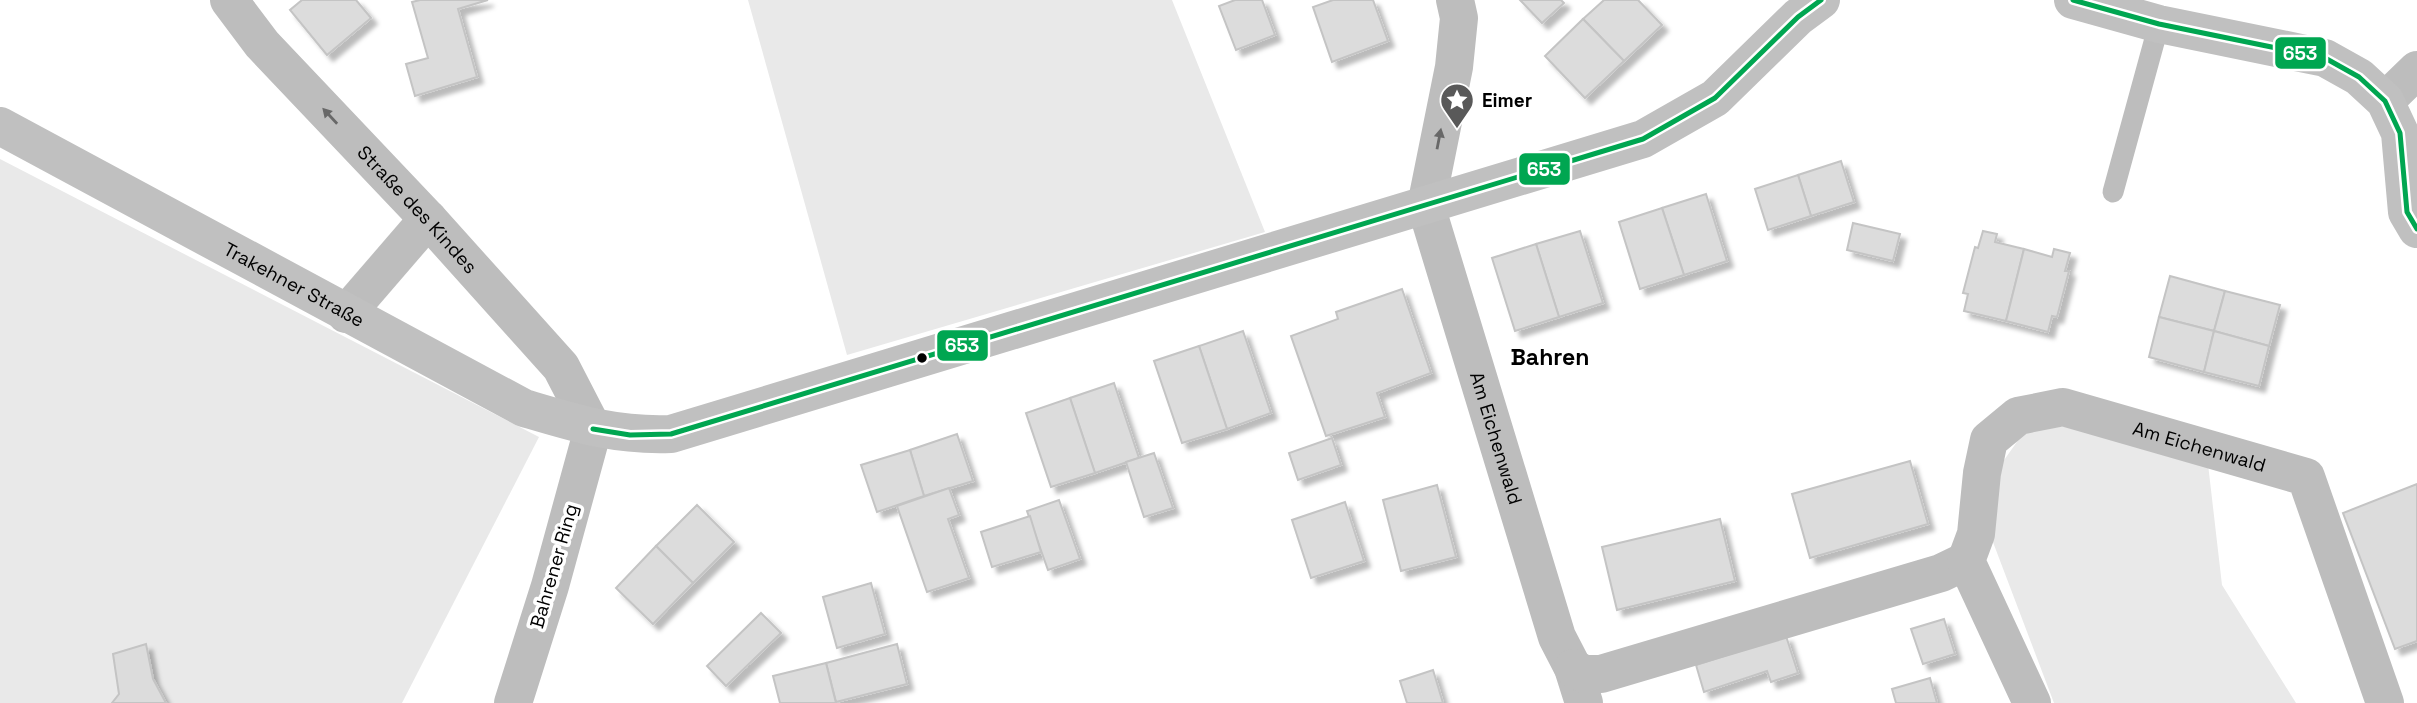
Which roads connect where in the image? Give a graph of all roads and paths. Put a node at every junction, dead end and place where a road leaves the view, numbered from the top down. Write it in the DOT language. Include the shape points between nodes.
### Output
graph roads {
  1 [pos="229,0"];
  2 [pos="1455,0"];
  3 [pos="1821,0"];
  4 [pos="2073,0"];
  5 [pos="2159,24"];
  6 [pos="2417,70"];
  7 [pos="2385,101"];
  8 [pos="0,126"];
  9 [pos="2113,192"];
  10 [pos="1426,206"];
  11 [pos="428,219"];
  12 [pos="2417,229"];
  13 [pos="346,314"];
  14 [pos="593,429"];
  15 [pos="1966,561"];
  16 [pos="1578,686"];
  17 [pos="513,703"];
  18 [pos="2032,703"];
  19 [pos="2385,703"];
  11 -- 1 [label="street, Straße des Kindes, one-way" via="262,44"];
  10 -- 2 [label="street, one-way" via="1454,67 1459,18"];
  3 -- 10 [label="street, Trakehner Straße" via="1716,99 1643,139"];
  4 -- 5 [label="street"];
  5 -- 7 [label="street" via="2325,58 2359,77"];
  5 -- 9 [label="lane"];
  6 -- 7 [label="street"];
  7 -- 12 [label="street" via="2400,133 2407,212"];
  8 -- 13 [label="street, Trakehner Straße"];
  10 -- 14 [label="street, Trakehner Straße" via="671,434 631,435"];
  10 -- 16 [label="street, Am Eichenwald" via="1558,637"];
  11 -- 13 [label="street"];
  11 -- 14 [label="street, Straße des Kindes" via="561,367"];
  13 -- 14 [label="street, Trakehner Straße" via="524,408"];
  14 -- 17 [label="street, Bahrener Ring"];
  15 -- 16 [label="street, Am Eichenwald" via="1941,573 1601,674 1584,674"];
  15 -- 18 [label="street"];
  15 -- 19 [label="street, Am Eichenwald" via="1976,534 1989,440 2018,416 2063,408 2305,477"];
}
